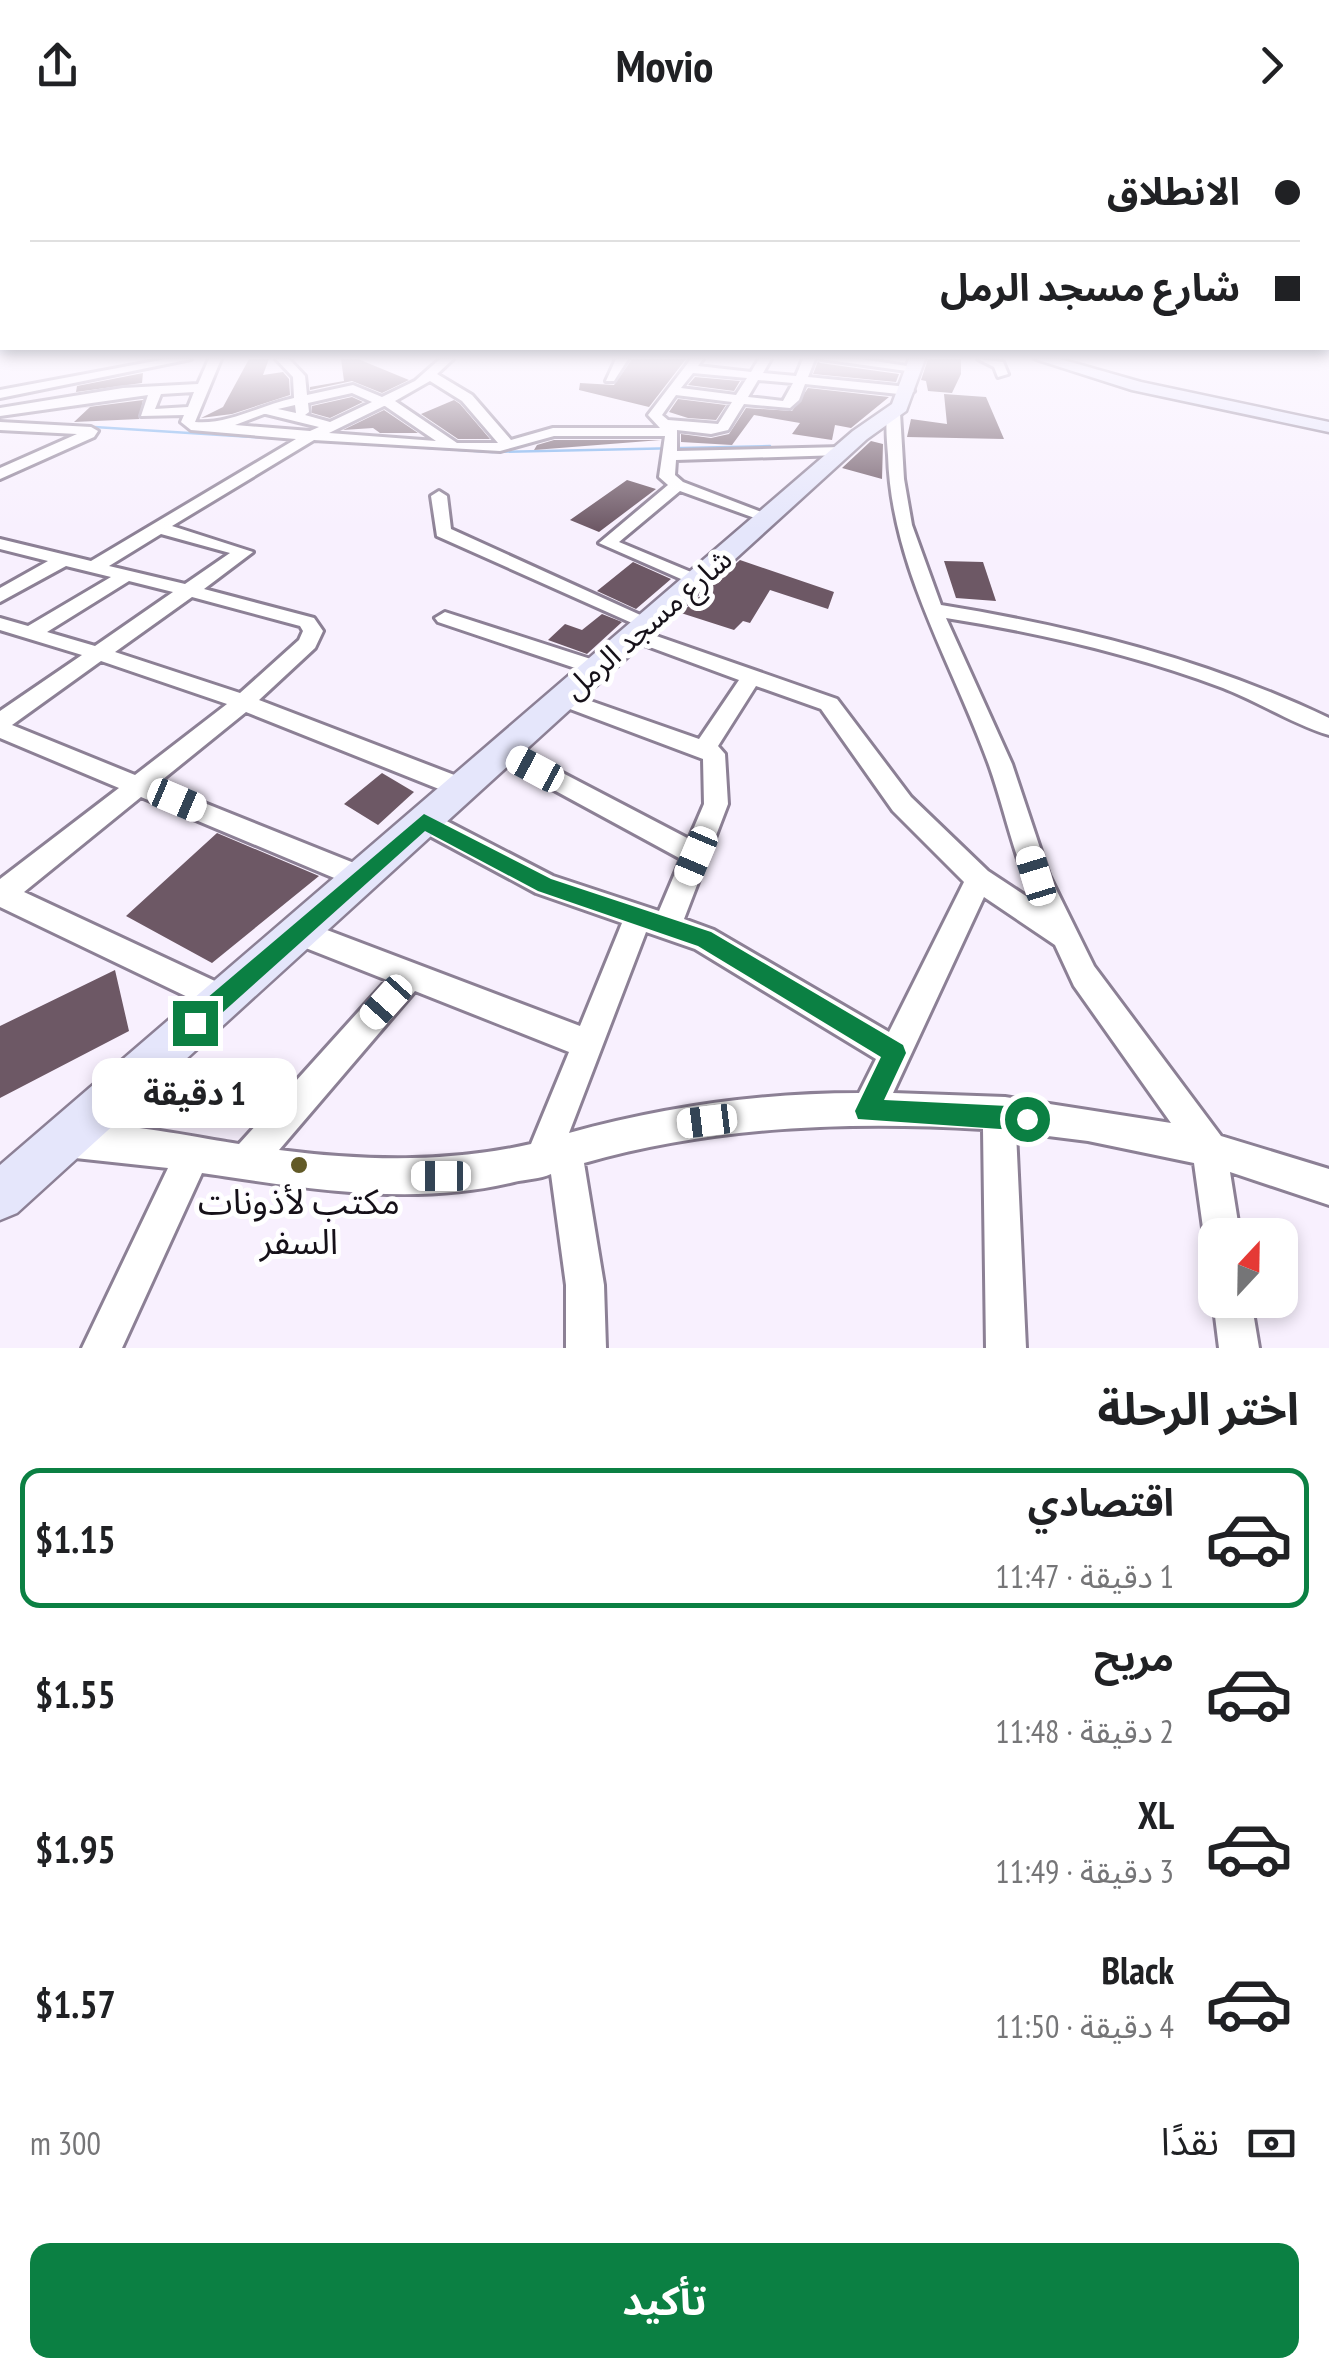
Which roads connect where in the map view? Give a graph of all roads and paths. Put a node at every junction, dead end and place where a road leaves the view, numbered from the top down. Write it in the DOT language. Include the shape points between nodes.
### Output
graph roads {
  1 [pos="26,416"];
  2 [pos="191,416"];
  3 [pos="247,416"];
  4 [pos="296,416"];
  5 [pos="354,416"];
  6 [pos="406,416"];
  7 [pos="482,416"];
  8 [pos="659,416"];
  9 [pos="729,416"];
  10 [pos="876,416"];
  11 [pos="904,416"];
  12 [pos="1276,416"];
  13 [pos="302,417"];
  14 [pos="1,423"];
  15 [pos="332,426"];
  16 [pos="1329,427"];
  17 [pos="668,428"];
  18 [pos="214,430"];
  19 [pos="307,438"];
  20 [pos="506,443"];
  21 [pos="454,447"];
  22 [pos="842,451"];
  23 [pos="667,456"];
  24 [pos="0,474"];
  25 [pos="678,486"];
  26 [pos="439,496"];
  27 [pos="769,518"];
  28 [pos="156,527"];
  29 [pos="0,544"];
  30 [pos="64,560"];
  31 [pos="94,567"];
  32 [pos="127,575"];
  33 [pos="697,580"];
  34 [pos="192,591"];
  35 [pos="0,596"];
  36 [pos="934,610"];
  37 [pos="445,618"];
  38 [pos="0,624"];
  39 [pos="642,629"];
  40 [pos="31,633"];
  41 [pos="103,654"];
  42 [pos="596,668"];
  43 [pos="752,676"];
  44 [pos="562,698"];
  45 [pos="245,702"];
  46 [pos="0,726"];
  47 [pos="1329,727"];
  48 [pos="705,748"];
  49 [pos="503,752"];
  50 [pos="140,784"];
  51 [pos="462,788"];
  52 [pos="424,821"];
  53 [pos="696,856"];
  54 [pos="360,877"];
  55 [pos="979,880"];
  56 [pos="0,894"];
  57 [pos="653,921"];
  58 [pos="298,932"];
  59 [pos="1063,936"];
  60 [pos="410,976"];
  61 [pos="221,999"];
  62 [pos="586,1044"];
  63 [pos="895,1053"];
  64 [pos="867,1111"];
  65 [pos="999,1116"];
  66 [pos="63,1140"];
  67 [pos="1208,1147"];
  68 [pos="192,1155"];
  69 [pos="553,1157"];
  70 [pos="246,1162"];
  71 [pos="15,1176"];
  72 [pos="1329,1187"];
  73 [pos="0,1196"];
  74 [pos="1219,1218"];
  75 [pos="1235,1318"];
  76 [pos="102,1348"];
  77 [pos="586,1348"];
  78 [pos="1006,1348"];
  79 [pos="1239,1348"];
  1 -- 14 [label="street"];
  2 -- 18 [label="street" via="188,424"];
  3 -- 18 [label="street"];
  4 -- 13 [label="street"];
  5 -- 15 [label="street"];
  6 -- 21 [label="street"];
  7 -- 20 [label="street"];
  8 -- 17 [label="street"];
  9 -- 17 [label="street" via="717,430"];
  10 -- 22 [label="street, شارع مسجد الرمل"];
  11 -- 36 [label="street" via="896,479 904,525"];
  12 -- 16 [label="street"];
  13 -- 15 [label="street"];
  14 -- 24 [label="street" via="91,432"];
  15 -- 19 [label="street"];
  17 -- 20 [label="street" via="553,432"];
  17 -- 23 [label="street"];
  18 -- 19 [label="street"];
  19 -- 21 [label="street"];
  19 -- 28 [label="street"];
  20 -- 21 [label="street"];
  22 -- 23 [label="street"];
  22 -- 27 [label="street, شارع مسجد الرمل"];
  23 -- 25 [label="street" via="667,477"];
  25 -- 27 [label="street"];
  25 -- 33 [label="street" via="607,543"];
  26 -- 39 [label="street" via="443,532"];
  27 -- 33 [label="street, شارع مسجد الرمل"];
  28 -- 31 [label="street"];
  28 -- 34 [label="street" via="244,549"];
  29 -- 30 [label="street"];
  30 -- 31 [label="street"];
  30 -- 35 [label="street"];
  31 -- 32 [label="street"];
  32 -- 34 [label="street"];
  32 -- 40 [label="street"];
  33 -- 39 [label="street, شارع مسجد الرمل"];
  34 -- 41 [label="street"];
  34 -- 45 [label="street" via="311,626 308,643"];
  36 -- 47 [label="street" via="1120,645 1241,687"];
  36 -- 59 [label="street"];
  37 -- 42 [label="street"];
  38 -- 40 [label="street"];
  39 -- 42 [label="street, شارع مسجد الرمل"];
  39 -- 43 [label="street"];
  40 -- 41 [label="street"];
  41 -- 45 [label="street"];
  41 -- 46 [label="street"];
  42 -- 44 [label="street, شارع مسجد الرمل"];
  43 -- 48 [label="street"];
  43 -- 55 [label="street" via="829,704 878,776"];
  44 -- 48 [label="street"];
  44 -- 49 [label="street, شارع مسجد الرمل"];
  45 -- 50 [label="street"];
  45 -- 51 [label="street"];
  46 -- 50 [label="street"];
  48 -- 53 [label="street" via="716,758 718,787"];
  49 -- 51 [label="street, شارع مسجد الرمل"];
  49 -- 53 [label="street"];
  50 -- 54 [label="street"];
  50 -- 56 [label="street"];
  51 -- 52 [label="street, شارع مسجد الرمل"];
  52 -- 54 [label="street, شارع مسجد الرمل"];
  52 -- 57 [label="street" via="545,885"];
  53 -- 57 [label="street"];
  54 -- 58 [label="street, شارع مسجد الرمل"];
  55 -- 59 [label="street"];
  55 -- 63 [label="street"];
  56 -- 61 [label="street"];
  57 -- 62 [label="street"];
  57 -- 63 [label="street" via="734,955"];
  58 -- 60 [label="street"];
  58 -- 61 [label="street, شارع مسجد الرمل"];
  59 -- 67 [label="street" via="1124,1037"];
  60 -- 62 [label="street"];
  60 -- 70 [label="street"];
  61 -- 66 [label="street, شارع مسجد الرمل"];
  62 -- 69 [label="street"];
  63 -- 64 [label="street"];
  64 -- 65 [label="street"];
  64 -- 69 [label="street" via="670,1126"];
  65 -- 67 [label="street"];
  65 -- 78 [label="street"];
  66 -- 68 [label="street"];
  66 -- 71 [label="street, شارع مسجد الرمل"];
  67 -- 72 [label="street"];
  67 -- 74 [label="street"];
  68 -- 70 [label="street"];
  68 -- 76 [label="street"];
  69 -- 70 [label="street" via="441,1176"];
  69 -- 77 [label="street" via="586,1286"];
  71 -- 73 [label="street, شارع مسجد الرمل"];
  75 -- 79 [label="street"];
}
